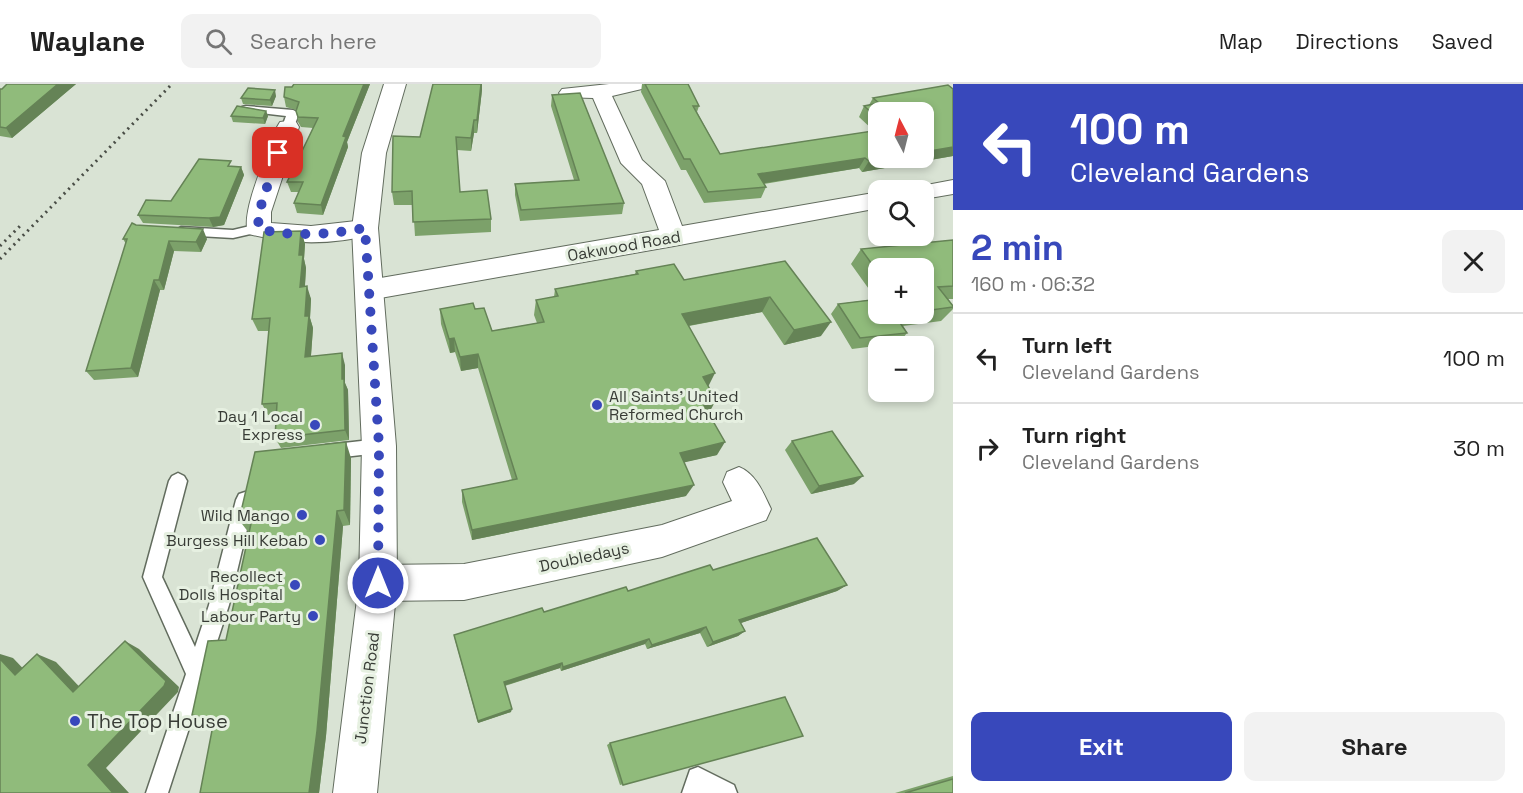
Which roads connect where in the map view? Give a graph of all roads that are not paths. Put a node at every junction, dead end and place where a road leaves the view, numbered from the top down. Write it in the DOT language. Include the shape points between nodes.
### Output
graph roads {
  1 [pos="395,84"];
  2 [pos="639,84"];
  3 [pos="600,92"];
  4 [pos="569,93"];
  5 [pos="245,109"];
  6 [pos="288,127"];
  7 [pos="953,187"];
  8 [pos="934,190"];
  9 [pos="868,202"];
  10 [pos="258,228"];
  11 [pos="365,228"];
  12 [pos="165,230"];
  13 [pos="674,238"];
  14 [pos="369,290"];
  15 [pos="379,446"];
  16 [pos="312,453"];
  17 [pos="178,481"];
  18 [pos="250,482"];
  19 [pos="739,482"];
  20 [pos="378,583"];
  21 [pos="196,672"];
  22 [pos="157,793"];
  23 [pos="355,793"];
  24 [pos="693,793"];
  25 [pos="726,793"];
  1 -- 11 [label="street, Junction Road" via="374,153"];
  2 -- 3 [label="street"];
  3 -- 4 [label="street"];
  3 -- 13 [label="street" via="632,163 653,181"];
  5 -- 6 [label="lane" via="293,113"];
  6 -- 10 [label="street" via="259,212"];
  7 -- 8 [label="street"];
  9 -- 13 [label="street, Oakwood Road"];
  10 -- 11 [label="street" via="272,233"];
  10 -- 12 [label="lane" via="233,234"];
  11 -- 14 [label="street, Junction Road"];
  13 -- 14 [label="street, Oakwood Road"];
  14 -- 15 [label="street, Junction Road"];
  15 -- 16 [label="lane"];
  15 -- 20 [label="street, Junction Road"];
  17 -- 21 [label="lane" via="152,577"];
  18 -- 21 [label="lane" via="219,605"];
  19 -- 20 [label="street, Doubledays" via="754,509 662,541 464,582"];
  20 -- 23 [label="street, Junction Road"];
  21 -- 22 [label="lane"];
  24 -- 25 [label="lane" via="698,778"];
}
